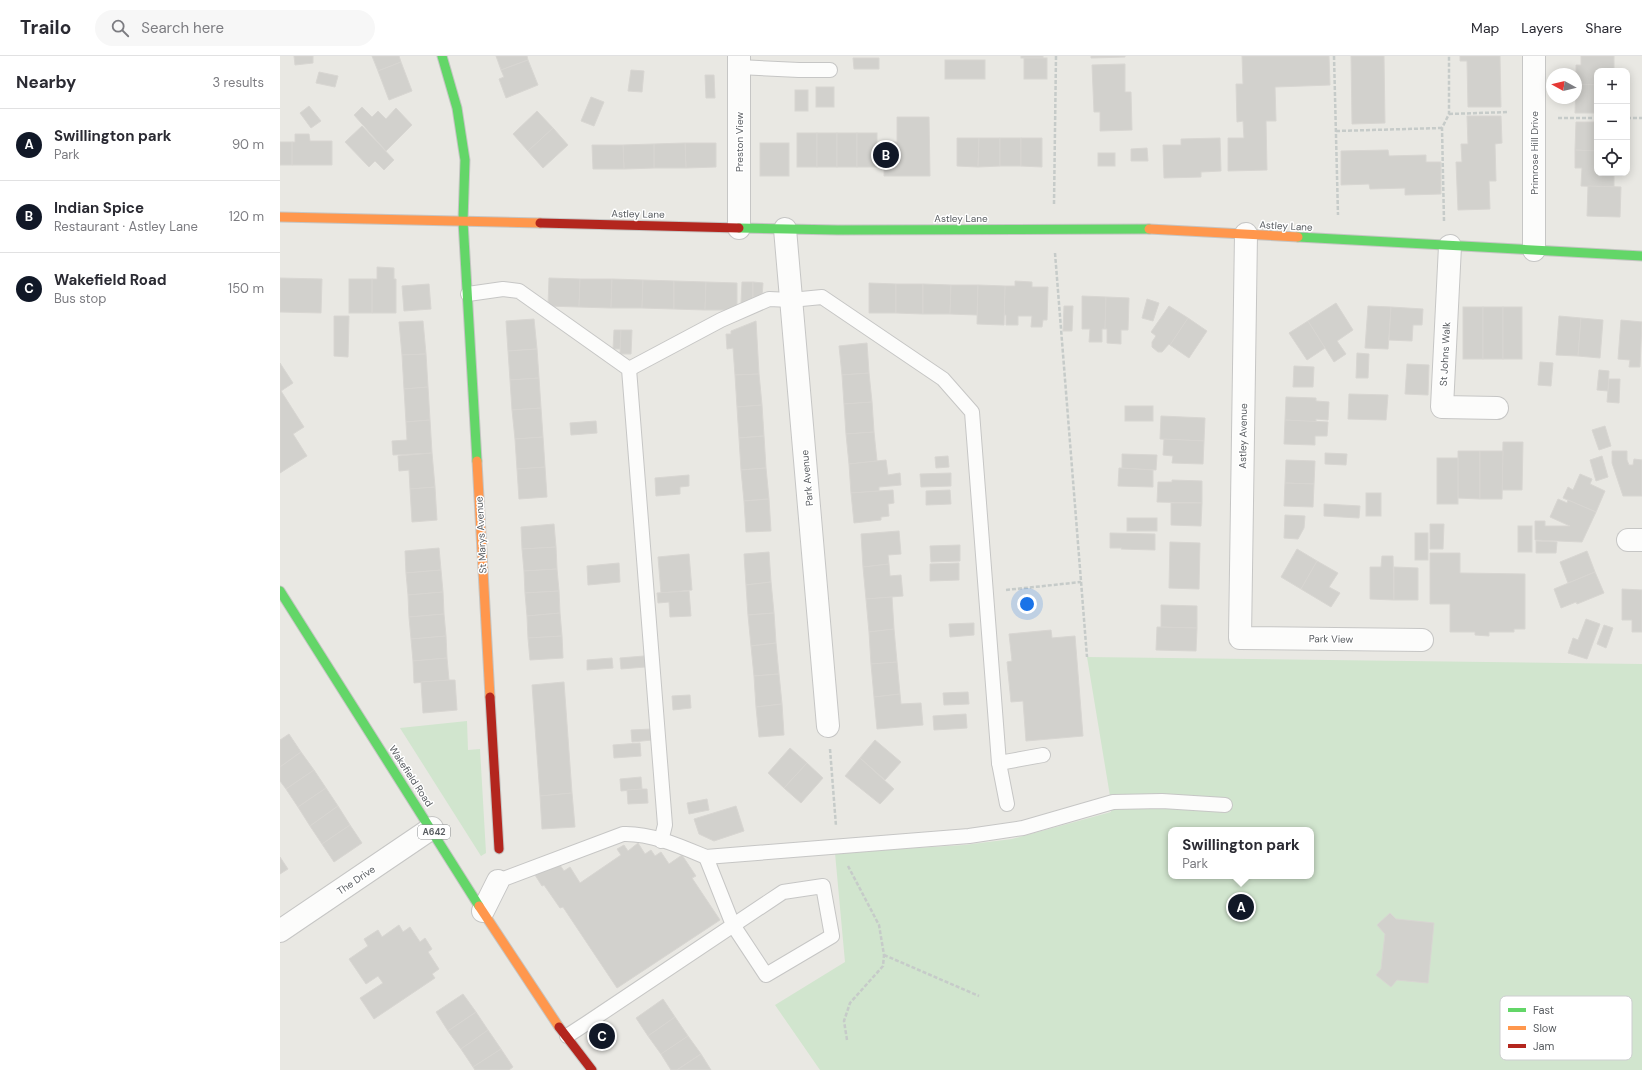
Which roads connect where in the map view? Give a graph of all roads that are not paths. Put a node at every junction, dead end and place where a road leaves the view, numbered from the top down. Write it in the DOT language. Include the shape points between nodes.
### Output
graph roads {
  1 [pos="442,56"];
  2 [pos="1534,56"];
  3 [pos="739,62"];
  4 [pos="830,70"];
  5 [pos="280,218"];
  6 [pos="463,222"];
  7 [pos="739,228"];
  8 [pos="785,229"];
  9 [pos="1246,234"];
  10 [pos="1447,246"];
  11 [pos="1534,250"];
  12 [pos="1642,256"];
  13 [pos="468,294"];
  14 [pos="791,300"];
  15 [pos="629,369"];
  16 [pos="1498,408"];
  17 [pos="280,591"];
  18 [pos="1240,638"];
  19 [pos="1422,640"];
  20 [pos="828,726"];
  21 [pos="1043,755"];
  22 [pos="999,762"];
  23 [pos="1007,804"];
  24 [pos="1224,805"];
  25 [pos="432,828"];
  26 [pos="661,841"];
  27 [pos="499,849"];
  28 [pos="706,857"];
  29 [pos="498,881"];
  30 [pos="483,911"];
  31 [pos="733,925"];
  32 [pos="280,931"];
  33 [pos="567,1036"];
  34 [pos="592,1070"];
  1 -- 6 [label="street, St Marys Avenue" via="457,108 465,160"];
  2 -- 11 [label="street, Primrose Hill Drive"];
  3 -- 4 [label="lane" via="799,70"];
  3 -- 7 [label="street, Preston View"];
  5 -- 6 [label="street, Astley Lane"];
  6 -- 7 [label="street, Astley Lane"];
  6 -- 13 [label="street, St Marys Avenue"];
  7 -- 8 [label="street, Astley Lane"];
  8 -- 9 [label="street, Astley Lane" via="1134,228"];
  8 -- 14 [label="street, Park Avenue"];
  9 -- 10 [label="street, Astley Lane"];
  9 -- 18 [label="street, Astley Avenue"];
  10 -- 11 [label="street, Astley Lane"];
  10 -- 16 [label="street, St Johns Walk" via="1442,408"];
  11 -- 12 [label="street, Astley Lane"];
  13 -- 15 [label="lane" via="502,289 519,291"];
  13 -- 27 [label="street, St Marys Avenue"];
  14 -- 15 [label="lane" via="769,299 721,320"];
  14 -- 20 [label="street, Park Avenue"];
  14 -- 22 [label="lane" via="822,297 943,379 972,412"];
  15 -- 26 [label="lane" via="665,825"];
  17 -- 25 [label="street, Wakefield Road / A642"];
  18 -- 19 [label="street, Park View"];
  21 -- 22 [label="lane"];
  22 -- 23 [label="lane"];
  24 -- 28 [label="lane" via="1113,802 1011,830 969,836"];
  25 -- 30 [label="street, Wakefield Road / A642"];
  25 -- 32 [label="street, The Drive"];
  26 -- 28 [label="lane"];
  26 -- 29 [label="lane" via="623,834"];
  28 -- 31 [label="lane"];
  29 -- 30 [label="street"];
  30 -- 33 [label="street, Wakefield Road / A642"];
  31 -- 31 [label="lane" via="783,892 823,886 832,936 766,975"];
  31 -- 33 [label="lane"];
  33 -- 34 [label="street, Wakefield Road / A642"];
}
